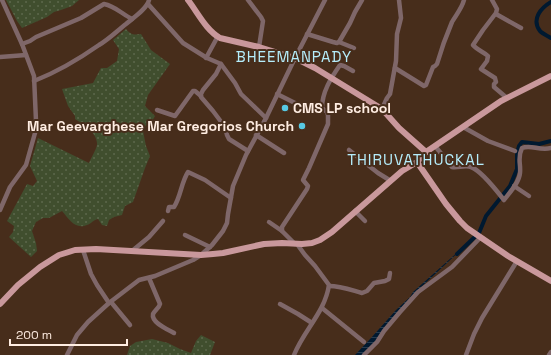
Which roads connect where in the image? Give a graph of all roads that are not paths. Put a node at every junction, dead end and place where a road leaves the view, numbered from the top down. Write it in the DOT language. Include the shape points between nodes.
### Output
graph roads {
  1 [pos="2,0"];
  2 [pos="188,0"];
  3 [pos="248,0"];
  4 [pos="325,0"];
  5 [pos="362,0"];
  6 [pos="399,0"];
  7 [pos="464,0"];
  8 [pos="492,0"];
  9 [pos="149,2"];
  10 [pos="496,14"];
  11 [pos="132,19"];
  12 [pos="521,28"];
  13 [pos="307,34"];
  14 [pos="218,36"];
  15 [pos="339,42"];
  16 [pos="22,44"];
  17 [pos="258,47"];
  18 [pos="354,48"];
  19 [pos="26,55"];
  20 [pos="0,57"];
  21 [pos="206,58"];
  22 [pos="295,58"];
  23 [pos="221,64"];
  24 [pos="395,68"];
  25 [pos="353,71"];
  26 [pos="551,76"];
  27 [pos="332,78"];
  28 [pos="34,82"];
  29 [pos="278,94"];
  30 [pos="201,96"];
  31 [pos="507,98"];
  32 [pos="303,107"];
  33 [pos="382,109"];
  34 [pos="156,110"];
  35 [pos="266,118"];
  36 [pos="463,127"];
  37 [pos="256,135"];
  38 [pos="435,146"];
  39 [pos="551,148"];
  40 [pos="348,150"];
  41 [pos="248,151"];
  42 [pos="515,151"];
  43 [pos="426,152"];
  44 [pos="284,153"];
  45 [pos="417,162"];
  46 [pos="391,181"];
  47 [pos="514,186"];
  48 [pos="529,196"];
  49 [pos="231,198"];
  50 [pos="0,210"];
  51 [pos="168,211"];
  52 [pos="355,212"];
  53 [pos="163,221"];
  54 [pos="365,221"];
  55 [pos="269,222"];
  56 [pos="282,231"];
  57 [pos="185,235"];
  58 [pos="478,236"];
  59 [pos="296,244"];
  60 [pos="210,247"];
  61 [pos="83,250"];
  62 [pos="132,251"];
  63 [pos="201,255"];
  64 [pos="517,261"];
  65 [pos="390,273"];
  66 [pos="149,278"];
  67 [pos="550,279"];
  68 [pos="329,286"];
  69 [pos="110,302"];
  70 [pos="0,304"];
  71 [pos="280,304"];
  72 [pos="322,308"];
  73 [pos="312,323"];
  74 [pos="130,325"];
  75 [pos="174,333"];
  76 [pos="364,342"];
  77 [pos="551,352"];
  78 [pos="67,355"];
  79 [pos="294,355"];
  80 [pos="364,355"];
  81 [pos="466,355"];
  82 [pos="549,355"];
  1 -- 16 [label="street"];
  2 -- 14 [label="main road" via="211,31"];
  3 -- 17 [label="street" via="263,21"];
  4 -- 13 [label="street"];
  5 -- 15 [label="street"];
  6 -- 24 [label="street" via="402,18 397,34"];
  7 -- 24 [label="street" via="446,35 437,64 433,66 426,85"];
  8 -- 10 [label="street" via="497,9"];
  9 -- 11 [label="street"];
  9 -- 21 [label="street" via="183,43"];
  10 -- 12 [label="street"];
  10 -- 31 [label="street" via="473,45 488,56 481,69 495,78 494,87"];
  11 -- 16 [label="street" via="118,9 104,4 81,18"];
  11 -- 28 [label="street" via="100,45"];
  13 -- 15 [label="street"];
  13 -- 22 [label="street"];
  14 -- 17 [label="main road"];
  14 -- 21 [label="street"];
  15 -- 18 [label="street"];
  16 -- 19 [label="street"];
  17 -- 22 [label="main road"];
  19 -- 20 [label="street"];
  19 -- 28 [label="street"];
  21 -- 23 [label="street"];
  22 -- 27 [label="main road"];
  22 -- 29 [label="street"];
  23 -- 30 [label="street"];
  23 -- 35 [label="street" via="241,94"];
  24 -- 33 [label="street" via="390,94"];
  25 -- 27 [label="street" via="340,65"];
  26 -- 31 [label="main road"];
  27 -- 33 [label="main road"];
  27 -- 56 [label="street" via="322,100 328,124 303,180 308,186 282,227"];
  28 -- 50 [label="street" via="35,134 26,164 10,188"];
  29 -- 32 [label="street"];
  29 -- 35 [label="street"];
  30 -- 34 [label="street" via="193,91 175,116"];
  30 -- 41 [label="street" via="225,127 229,139"];
  31 -- 36 [label="main road"];
  33 -- 43 [label="main road"];
  35 -- 37 [label="street"];
  36 -- 38 [label="main road"];
  36 -- 42 [label="street" via="488,141"];
  37 -- 41 [label="street"];
  37 -- 44 [label="street"];
  38 -- 43 [label="main road"];
  38 -- 47 [label="street" via="452,167 467,166 475,169 504,200"];
  39 -- 47 [label="street" via="522,148 519,157 520,174"];
  40 -- 46 [label="street"];
  41 -- 49 [label="street" via="233,186"];
  43 -- 45 [label="main road"];
  45 -- 46 [label="main road"];
  45 -- 58 [label="main road" via="454,214"];
  46 -- 52 [label="main road"];
  47 -- 48 [label="street"];
  49 -- 51 [label="street" via="188,172 174,207 170,207"];
  49 -- 60 [label="street" via="228,223"];
  52 -- 54 [label="street"];
  52 -- 59 [label="main road" via="320,240"];
  53 -- 62 [label="street"];
  55 -- 56 [label="street"];
  56 -- 59 [label="street"];
  57 -- 60 [label="street"];
  58 -- 64 [label="main road"];
  58 -- 80 [label="street" via="452,267 418,292"];
  59 -- 63 [label="main road" via="271,243"];
  59 -- 68 [label="street"];
  60 -- 63 [label="street"];
  61 -- 62 [label="main road"];
  61 -- 69 [label="street" via="91,274"];
  61 -- 70 [label="main road" via="59,255 40,267"];
  62 -- 63 [label="main road"];
  63 -- 66 [label="street"];
  64 -- 67 [label="main road"];
  64 -- 81 [label="street" via="482,318"];
  65 -- 68 [label="street" via="389,279 374,283 362,293"];
  66 -- 69 [label="street" via="139,280"];
  66 -- 75 [label="street" via="161,305 153,316 156,322"];
  68 -- 72 [label="street"];
  69 -- 74 [label="street"];
  69 -- 78 [label="street" via="77,335"];
  71 -- 73 [label="street"];
  72 -- 73 [label="street"];
  72 -- 76 [label="street"];
  73 -- 79 [label="street"];
  77 -- 82 [label="street"];
}
